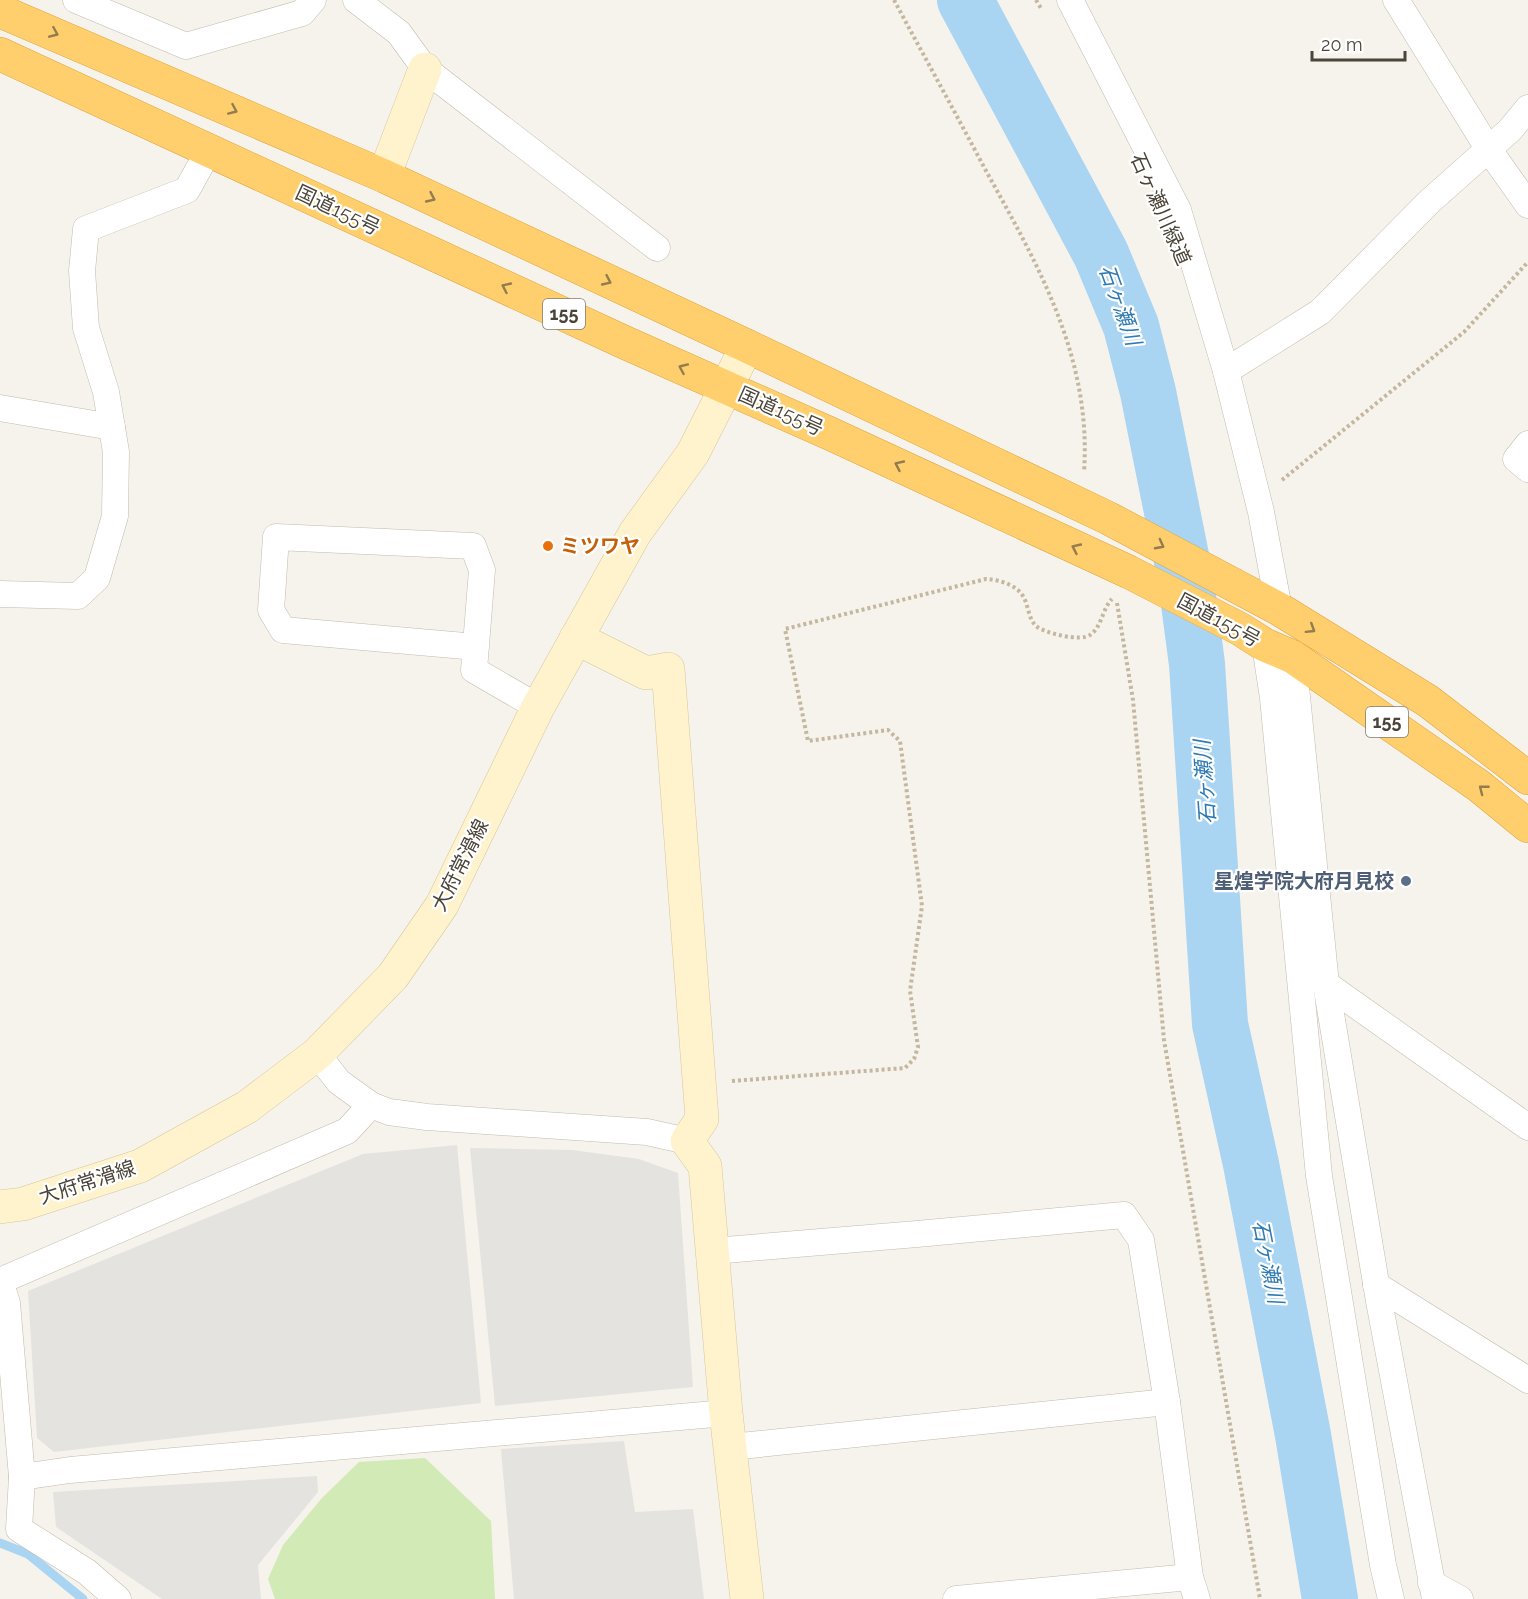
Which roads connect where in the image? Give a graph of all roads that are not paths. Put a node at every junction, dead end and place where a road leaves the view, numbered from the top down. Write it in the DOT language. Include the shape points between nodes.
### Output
graph roads {
  1 [pos="76,0"];
  2 [pos="313,0"];
  3 [pos="1070,0"];
  4 [pos="1396,0"];
  5 [pos="369,4"];
  6 [pos="0,11"];
  7 [pos="0,54"];
  8 [pos="425,69"];
  9 [pos="1528,108"];
  10 [pos="209,150"];
  11 [pos="1489,150"];
  12 [pos="384,176"];
  13 [pos="1528,205"];
  14 [pos="657,248"];
  15 [pos="747,346"];
  16 [pos="1226,371"];
  17 [pos="726,386"];
  18 [pos="0,408"];
  19 [pos="112,427"];
  20 [pos="1528,444"];
  21 [pos="1528,469"];
  22 [pos="0,594"];
  23 [pos="1279,609"];
  24 [pos="576,638"];
  25 [pos="1266,644"];
  26 [pos="476,647"];
  27 [pos="537,707"];
  28 [pos="1528,778"];
  29 [pos="1528,826"];
  30 [pos="1326,984"];
  31 [pos="318,1054"];
  32 [pos="371,1105"];
  33 [pos="1528,1127"];
  34 [pos="687,1141"];
  35 [pos="0,1208"];
  36 [pos="713,1251"];
  37 [pos="0,1281"];
  38 [pos="1376,1285"];
  39 [pos="1528,1380"];
  40 [pos="1167,1402"];
  41 [pos="726,1413"];
  42 [pos="731,1447"];
  43 [pos="22,1477"];
  44 [pos="9,1526"];
  45 [pos="1193,1588"];
  46 [pos="1433,1591"];
  47 [pos="117,1599"];
  48 [pos="747,1599"];
  49 [pos="956,1599"];
  50 [pos="1391,1599"];
  51 [pos="1460,1599"];
  1 -- 2 [label="street" via="186,46 302,13"];
  3 -- 16 [label="street" via="1178,210"];
  4 -- 11 [label="street"];
  5 -- 8 [label="street" via="399,33"];
  6 -- 12 [label="highway, 国道155号 / 155, one-way"];
  7 -- 10 [label="highway, 国道155号 / 155"];
  8 -- 12 [label="main road"];
  8 -- 14 [label="street"];
  9 -- 11 [label="street"];
  17 -- 10 [label="highway, 国道155号 / 155, one-way"];
  10 -- 19 [label="street" via="188,190 86,229 82,272 86,328 106,392"];
  11 -- 13 [label="street"];
  11 -- 16 [label="street" via="1430,201 1320,312"];
  12 -- 15 [label="highway, 国道155号 / 155, one-way"];
  15 -- 17 [label="main road, 大府常滑線"];
  15 -- 23 [label="highway, 国道155号 / 155, one-way" via="1095,512"];
  16 -- 23 [label="street" via="1258,500"];
  17 -- 24 [label="main road, 大府常滑線" via="693,453 635,533"];
  25 -- 17 [label="highway, 国道155号 / 155, one-way" via="1129,572"];
  18 -- 19 [label="street"];
  19 -- 22 [label="street" via="116,452 115,516 97,578 78,596"];
  20 -- 21 [label="street" via="1516,459"];
  23 -- 28 [label="highway, 国道155号 / 155, one-way" via="1428,701"];
  24 -- 27 [label="main road, 大府常滑線"];
  24 -- 34 [label="main road" via="646,673 668,669 702,1119"];
  29 -- 25 [label="highway, 国道155号 / 155, one-way" via="1479,786"];
  25 -- 30 [label="street"];
  25 -- 50 [label="street" via="1319,1176"];
  26 -- 26 [label="street" via="482,570 473,546 276,537 271,610 283,630"];
  26 -- 27 [label="street" via="474,670"];
  27 -- 31 [label="main road, 大府常滑線" via="442,905 393,976"];
  30 -- 33 [label="street"];
  30 -- 38 [label="street"];
  31 -- 32 [label="street" via="339,1082"];
  31 -- 35 [label="main road, 大府常滑線" via="247,1107 140,1166"];
  32 -- 34 [label="street" via="389,1112 427,1117 647,1132"];
  32 -- 37 [label="street" via="347,1131"];
  34 -- 36 [label="main road" via="705,1166"];
  36 -- 40 [label="street" via="1124,1215 1141,1240"];
  36 -- 41 [label="main road"];
  37 -- 43 [label="street" via="7,1303"];
  38 -- 39 [label="street"];
  38 -- 46 [label="street"];
  40 -- 42 [label="street"];
  40 -- 45 [label="street"];
  41 -- 42 [label="main road"];
  41 -- 43 [label="street"];
  42 -- 48 [label="main road"];
  43 -- 44 [label="street"];
  44 -- 47 [label="street" via="87,1572"];
  45 -- 49 [label="street"];
  46 -- 51 [label="street"];
}
